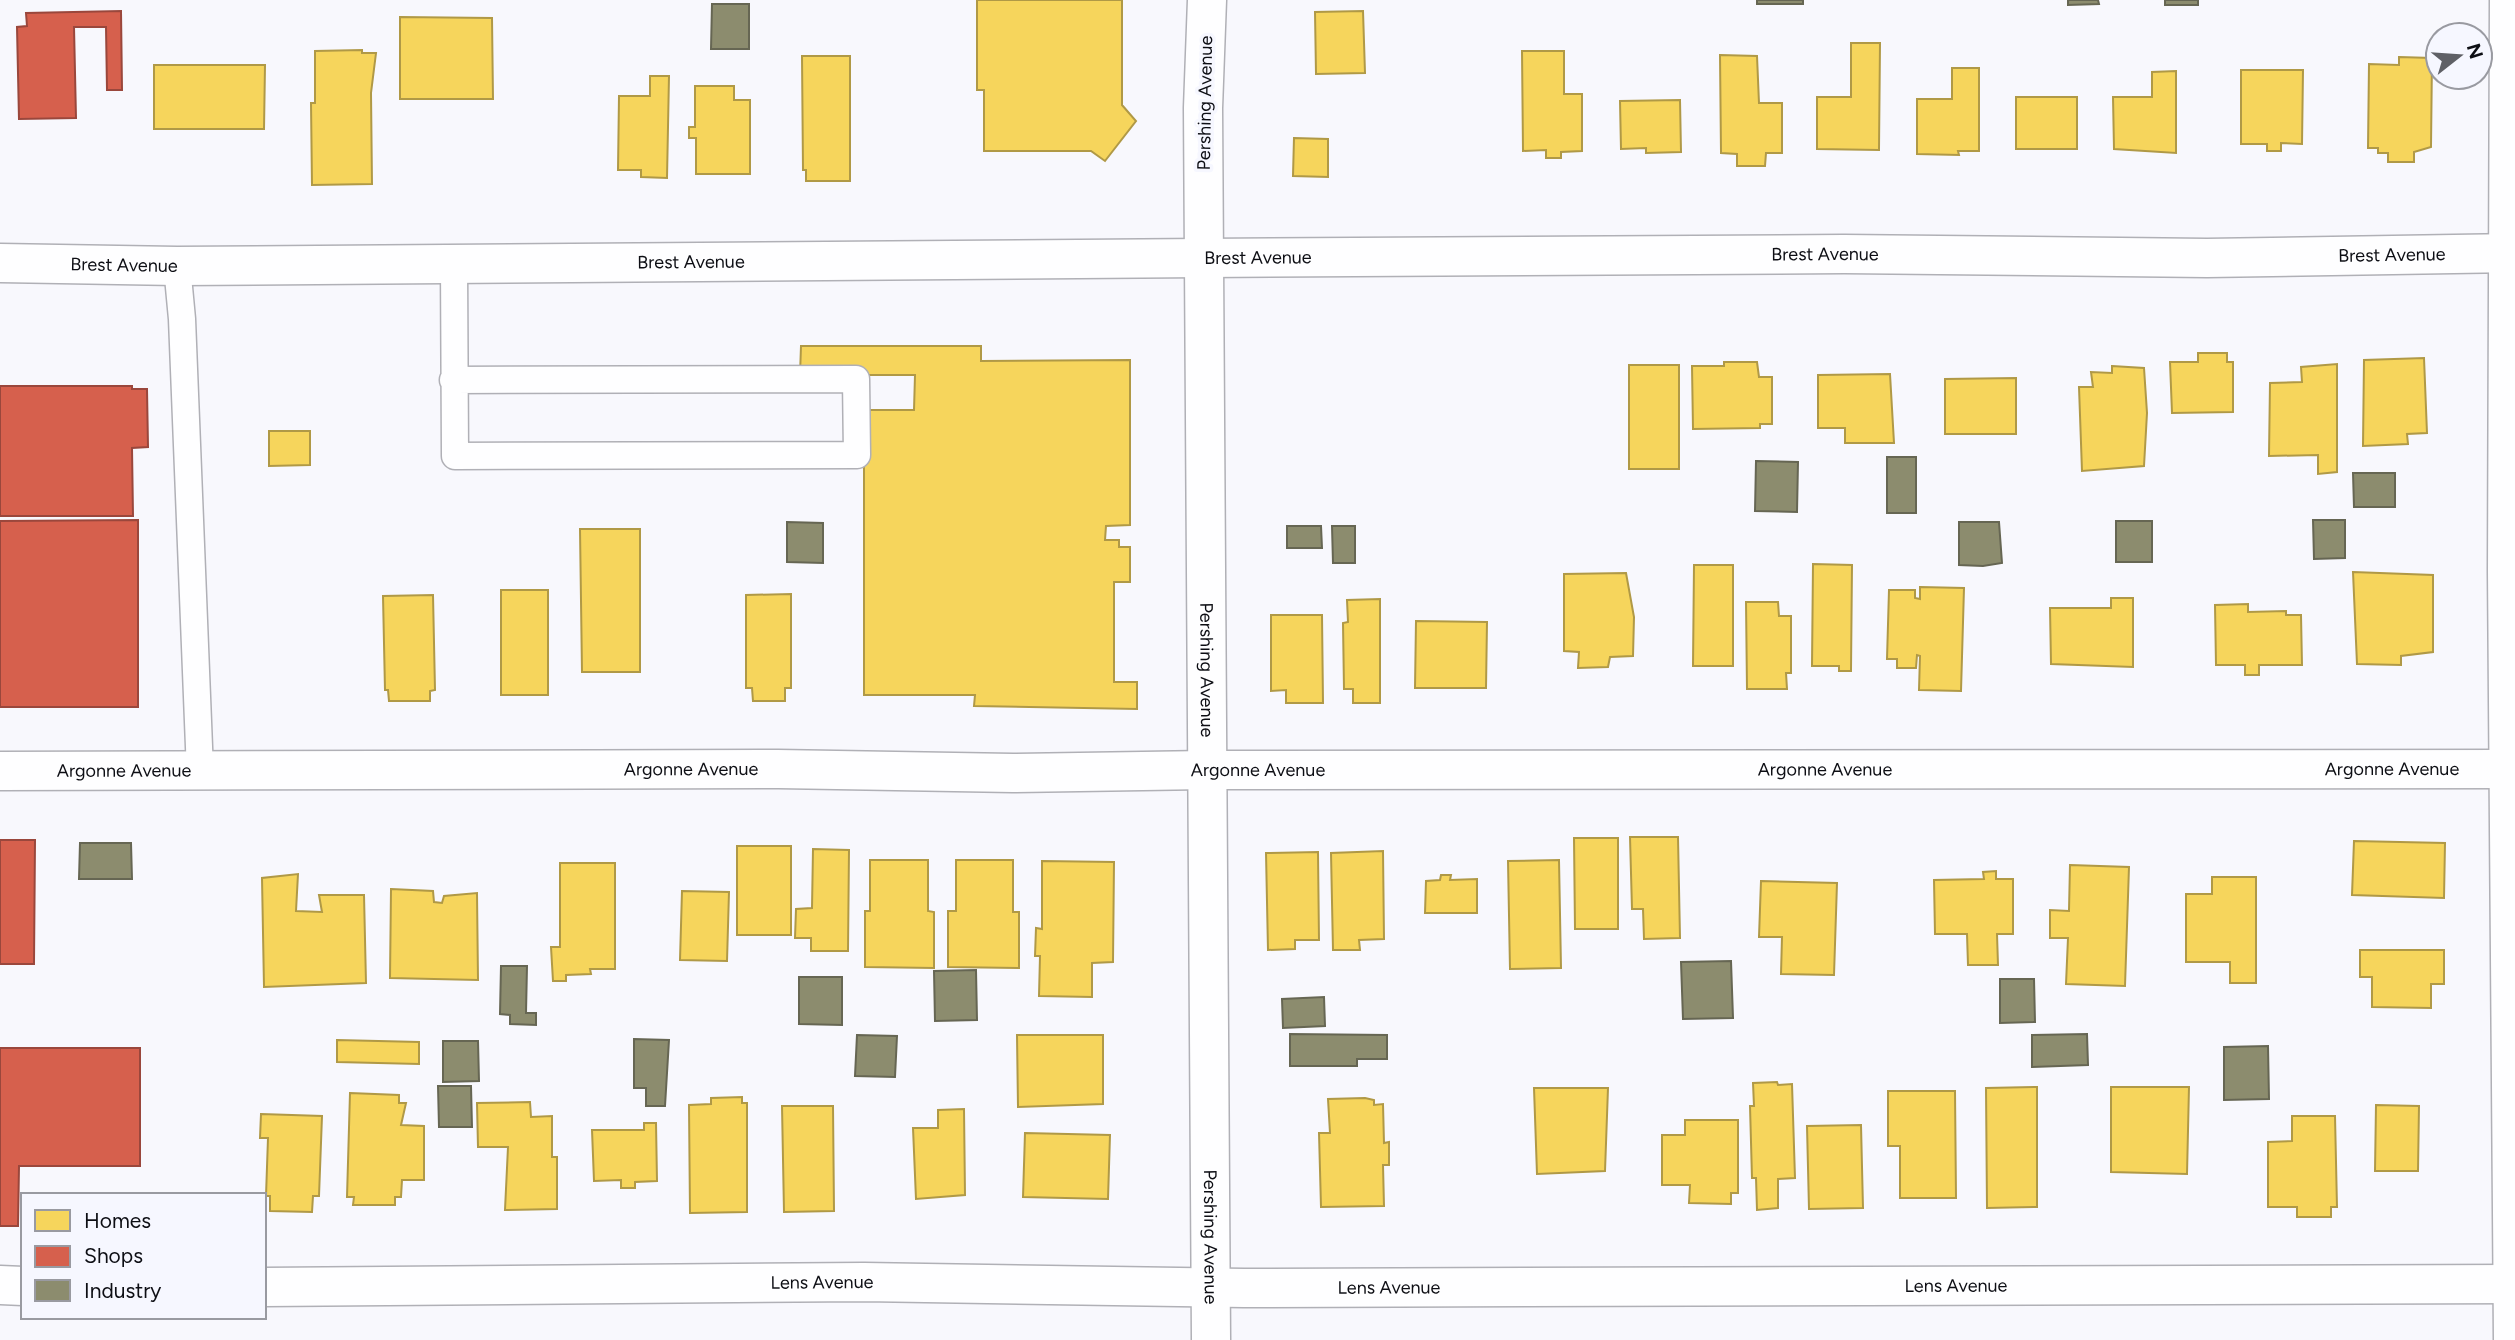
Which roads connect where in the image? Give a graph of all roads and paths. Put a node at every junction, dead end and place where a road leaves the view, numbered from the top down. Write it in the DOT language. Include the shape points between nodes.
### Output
graph roads {
  1 [pos="1207,0"];
  2 [pos="2509,0"];
  3 [pos="2512,253"];
  4 [pos="1204,257"];
  5 [pos="0,263"];
  6 [pos="454,264"];
  7 [pos="177,267"];
  8 [pos="453,380"];
  9 [pos="2512,769"];
  10 [pos="1206,770"];
  11 [pos="0,771"];
  12 [pos="200,772"];
  13 [pos="2514,1283"];
  14 [pos="0,1285"];
  15 [pos="21,1286"];
  16 [pos="266,1287"];
  17 [pos="1211,1287"];
  18 [pos="1211,1340"];
  19 [pos="2513,1340"];
  1 -- 4 [label="street, Pershing Avenue"];
  2 -- 3 [label="street"];
  3 -- 4 [label="street, Brest Avenue" via="2207,258 1844,254"];
  3 -- 9 [label="street"];
  4 -- 6 [label="street, Brest Avenue"];
  4 -- 10 [label="street, Pershing Avenue"];
  5 -- 7 [label="street, Brest Avenue"];
  6 -- 7 [label="street, Brest Avenue"];
  6 -- 8 [label="lane"];
  7 -- 12 [label="lane"];
  8 -- 8 [label="lane" via="455,456 857,455 856,380"];
  9 -- 10 [label="street, Argonne Avenue"];
  9 -- 13 [label="street"];
  10 -- 12 [label="street, Argonne Avenue"];
  10 -- 17 [label="street, Pershing Avenue"];
  11 -- 12 [label="street, Argonne Avenue"];
  13 -- 17 [label="street, Lens Avenue"];
  13 -- 19 [label="street"];
  14 -- 15 [label="street"];
  16 -- 17 [label="street, Lens Avenue" via="864,1282"];
  17 -- 18 [label="street, Pershing Avenue"];
}
